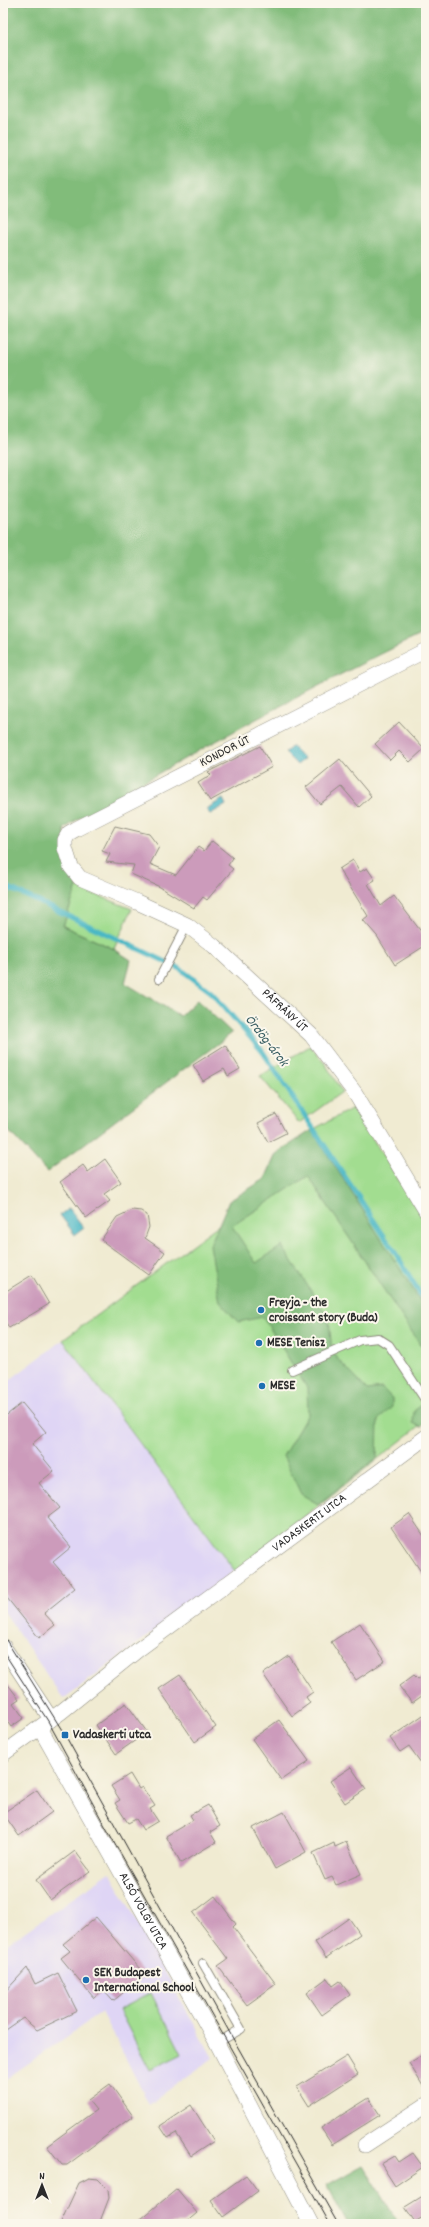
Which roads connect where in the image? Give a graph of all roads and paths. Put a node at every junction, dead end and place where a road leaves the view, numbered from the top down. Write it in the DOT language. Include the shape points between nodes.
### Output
graph roads {
  1 [pos="426,650"];
  2 [pos="80,878"];
  3 [pos="187,925"];
  4 [pos="159,978"];
  5 [pos="426,1212"];
  6 [pos="292,1370"];
  7 [pos="426,1401"];
  8 [pos="426,1437"];
  9 [pos="3,1646"];
  10 [pos="45,1723"];
  11 [pos="3,1754"];
  12 [pos="204,1963"];
  13 [pos="217,2043"];
  14 [pos="426,2105"];
  15 [pos="365,2145"];
  16 [pos="311,2224"];
  1 -- 2 [label="street, KONDOR ÚT" via="76,829 69,834 66,848 69,862"];
  2 -- 3 [label="street, PÁFRÁNY ÚT"];
  3 -- 4 [label="lane"];
  3 -- 5 [label="street, PÁFRÁNY ÚT" via="214,946 311,1035 355,1093"];
  6 -- 7 [label="lane" via="360,1340 378,1338 389,1345"];
  8 -- 10 [label="street, VADASKERTI UTCA" via="139,1649"];
  9 -- 10 [label="street, ALSÓ VÖLGY UTCA"];
  10 -- 11 [label="street, VADASKERTI UTCA"];
  10 -- 13 [label="street, ALSÓ VÖLGY UTCA"];
  12 -- 13 [label="lane" via="241,2030"];
  13 -- 16 [label="street, ALSÓ VÖLGY UTCA"];
  14 -- 15 [label="street"];
}
